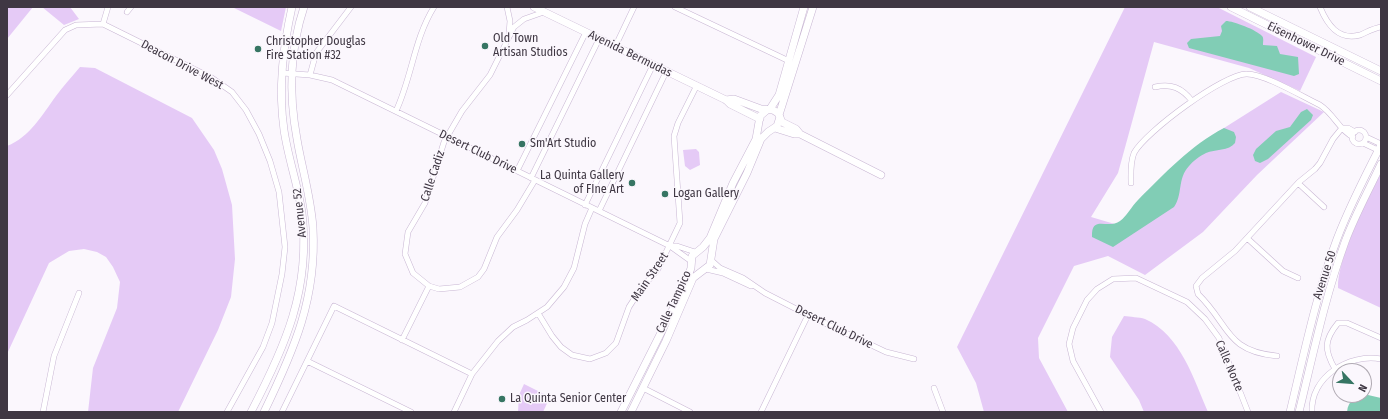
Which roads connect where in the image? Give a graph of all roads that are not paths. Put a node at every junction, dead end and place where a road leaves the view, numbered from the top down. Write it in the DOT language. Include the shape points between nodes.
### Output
graph roads {
  1 [pos="108,7"];
  2 [pos="131,7"];
  3 [pos="292,7"];
  4 [pos="304,7"];
  5 [pos="351,7"];
  6 [pos="434,7"];
  7 [pos="507,7"];
  8 [pos="534,7"];
  9 [pos="634,7"];
  10 [pos="675,7"];
  11 [pos="688,7"];
  12 [pos="804,7"];
  13 [pos="813,7"];
  14 [pos="1231,7"];
  15 [pos="1250,7"];
  16 [pos="1320,7"];
  17 [pos="682,10"];
  18 [pos="127,12"];
  19 [pos="544,12"];
  20 [pos="103,24"];
  21 [pos="1381,27"];
  22 [pos="586,32"];
  23 [pos="509,35"];
  24 [pos="599,39"];
  25 [pos="615,47"];
  26 [pos="789,61"];
  27 [pos="653,65"];
  28 [pos="1381,71"];
  29 [pos="666,72"];
  30 [pos="282,74"];
  31 [pos="292,74"];
  32 [pos="310,75"];
  33 [pos="1381,81"];
  34 [pos="696,87"];
  35 [pos="1155,87"];
  36 [pos="7,94"];
  37 [pos="726,100"];
  38 [pos="1192,102"];
  39 [pos="768,109"];
  40 [pos="396,111"];
  41 [pos="779,116"];
  42 [pos="760,120"];
  43 [pos="774,128"];
  44 [pos="1342,128"];
  45 [pos="1355,132"];
  46 [pos="800,134"];
  47 [pos="447,137"];
  48 [pos="1352,137"];
  49 [pos="1366,137"];
  50 [pos="1363,143"];
  51 [pos="1380,148"];
  52 [pos="1381,164"];
  53 [pos="517,171"];
  54 [pos="881,175"];
  55 [pos="533,179"];
  56 [pos="1298,183"];
  57 [pos="1132,184"];
  58 [pos="585,205"];
  59 [pos="1324,207"];
  60 [pos="592,208"];
  61 [pos="599,211"];
  62 [pos="1247,238"];
  63 [pos="670,246"];
  64 [pos="696,251"];
  65 [pos="711,259"];
  66 [pos="691,262"];
  67 [pos="705,270"];
  68 [pos="1298,278"];
  69 [pos="429,286"];
  70 [pos="756,287"];
  71 [pos="79,293"];
  72 [pos="538,313"];
  73 [pos="808,315"];
  74 [pos="658,336"];
  75 [pos="1381,338"];
  76 [pos="402,340"];
  77 [pos="1277,356"];
  78 [pos="914,359"];
  79 [pos="1381,359"];
  80 [pos="307,361"];
  81 [pos="1349,363"];
  82 [pos="1332,364"];
  83 [pos="1332,371"];
  84 [pos="472,374"];
  85 [pos="643,388"];
  86 [pos="934,388"];
  87 [pos="43,412"];
  88 [pos="227,412"];
  89 [pos="251,412"];
  90 [pos="264,412"];
  91 [pos="282,412"];
  92 [pos="411,412"];
  93 [pos="454,412"];
  94 [pos="621,412"];
  95 [pos="631,412"];
  96 [pos="690,412"];
  97 [pos="761,412"];
  98 [pos="943,412"];
  99 [pos="1101,412"];
  100 [pos="1248,412"];
  101 [pos="1290,412"];
  102 [pos="1299,412"];
  103 [pos="1312,412"];
  1 -- 20 [label="street"];
  2 -- 18 [label="street"];
  3 -- 30 [label="main road, Avenue 52"];
  4 -- 31 [label="main road, Avenue 52" via="296,37"];
  5 -- 32 [label="street" via="316,53"];
  6 -- 40 [label="street" via="419,37 406,87"];
  7 -- 23 [label="street, Calle Cadiz"];
  8 -- 19 [label="main road, Avenida Bermudas"];
  9 -- 25 [label="street"];
  10 -- 17 [label="street"];
  11 -- 17 [label="street"];
  12 -- 26 [label="main road, Calle Tampico"];
  13 -- 41 [label="main road, Calle Tampico"];
  14 -- 33 [label="main road, Eisenhower Drive"];
  15 -- 28 [label="main road, Eisenhower Drive"];
  16 -- 21 [label="street" via="1332,29 1344,36 1358,35"];
  17 -- 26 [label="street"];
  19 -- 22 [label="main road, Avenida Bermudas"];
  19 -- 23 [label="street, Calle Cadiz" via="519,22"];
  20 -- 36 [label="street" via="76,24 65,30"];
  20 -- 88 [label="street, Deacon Drive West" via="212,78 232,92 246,110 270,161 279,192 284,247 280,292 263,347"];
  22 -- 24 [label="main road, Avenida Bermudas"];
  22 -- 53 [label="street"];
  23 -- 47 [label="street, Calle Cadiz" via="490,75 462,111"];
  24 -- 25 [label="main road, Avenida Bermudas"];
  24 -- 55 [label="street"];
  25 -- 27 [label="main road, Avenida Bermudas"];
  26 -- 39 [label="main road, Calle Tampico" via="779,95"];
  27 -- 29 [label="main road, Avenida Bermudas"];
  27 -- 58 [label="street"];
  29 -- 34 [label="main road, Avenida Bermudas"];
  29 -- 61 [label="street"];
  30 -- 31 [label="street, Desert Club Drive"];
  30 -- 89 [label="main road, Avenue 52" via="284,131 302,214 302,270 293,318 282,350"];
  31 -- 32 [label="street, Desert Club Drive"];
  31 -- 90 [label="main road, Avenue 52" via="297,139 311,201 313,256 308,303 301,329"];
  32 -- 40 [label="street, Desert Club Drive" via="332,80"];
  34 -- 37 [label="main road, Avenida Bermudas"];
  34 -- 63 [label="street, Main Street" via="675,130 681,216 678,230"];
  35 -- 38 [label="street" via="1181,88"];
  37 -- 39 [label="main road, Avenida Bermudas" via="734,99"];
  37 -- 42 [label="main road, Avenida Bermudas"];
  38 -- 44 [label="street" via="1236,76 1253,74 1320,105"];
  38 -- 57 [label="street" via="1174,113 1136,150 1131,165"];
  39 -- 41 [label="main road, Avenida Bermudas" via="776,111"];
  39 -- 42 [label="main road, Calle Tampico" via="762,113"];
  40 -- 47 [label="street, Desert Club Drive"];
  41 -- 43 [label="main road, Calle Tampico" via="780,122"];
  41 -- 46 [label="main road, Avenida Bermudas" via="782,122"];
  42 -- 43 [label="main road, Avenida Bermudas" via="766,129"];
  42 -- 64 [label="main road, Calle Tampico" via="756,139 733,183 710,238"];
  43 -- 46 [label="main road, Avenida Bermudas"];
  43 -- 65 [label="main road, Calle Tampico" via="761,140 714,239"];
  44 -- 45 [label="street"];
  44 -- 48 [label="street" via="1344,133"];
  44 -- 56 [label="street" via="1320,163"];
  45 -- 48 [label="street"];
  45 -- 49 [label="street" via="1363,131"];
  46 -- 54 [label="main road, Avenida Bermudas"];
  47 -- 53 [label="street, Desert Club Drive"];
  47 -- 69 [label="street, Calle Cadiz" via="425,204 408,232 405,242 405,254 409,265 420,280"];
  48 -- 50 [label="street" via="1357,143"];
  49 -- 50 [label="street"];
  49 -- 51 [label="street"];
  50 -- 51 [label="street"];
  51 -- 101 [label="main road, Avenue 50" via="1337,239 1316,302"];
  52 -- 102 [label="main road, Avenue 50" via="1354,221 1338,264 1322,314"];
  53 -- 55 [label="street, Desert Club Drive"];
  55 -- 58 [label="street, Desert Club Drive"];
  55 -- 69 [label="street" via="497,237 478,277 470,283 450,290"];
  56 -- 59 [label="street"];
  56 -- 62 [label="street"];
  58 -- 60 [label="street, Desert Club Drive"];
  60 -- 61 [label="street, Desert Club Drive"];
  60 -- 72 [label="street" via="569,279 554,300"];
  61 -- 63 [label="street, Desert Club Drive"];
  62 -- 68 [label="street" via="1277,267"];
  62 -- 77 [label="street" via="1202,278 1196,286 1198,294 1235,342 1252,351"];
  63 -- 64 [label="street, Desert Club Drive"];
  63 -- 66 [label="street, Desert Club Drive"];
  63 -- 72 [label="street, Main Street" via="658,269 629,307 616,343 606,353 590,359 572,355 557,341"];
  64 -- 65 [label="main road, Desert Club Drive" via="706,251"];
  64 -- 66 [label="main road, Calle Tampico"];
  65 -- 67 [label="main road, Calle Tampico"];
  65 -- 70 [label="street, Desert Club Drive" via="720,268"];
  66 -- 67 [label="main road, Desert Club Drive" via="696,269"];
  66 -- 74 [label="main road, Calle Tampico" via="686,283"];
  67 -- 70 [label="street, Desert Club Drive" via="722,273"];
  67 -- 85 [label="main road, Calle Tampico" via="693,278"];
  69 -- 76 [label="street"];
  70 -- 73 [label="street, Desert Club Drive"];
  71 -- 87 [label="street" via="54,356"];
  72 -- 84 [label="street" via="504,333"];
  73 -- 78 [label="street, Desert Club Drive" via="886,352"];
  73 -- 97 [label="street"];
  74 -- 85 [label="main road" via="640,384"];
  74 -- 94 [label="main road, Calle Tampico"];
  75 -- 82 [label="street" via="1347,323 1338,323 1330,333 1326,346"];
  76 -- 80 [label="street" via="334,306"];
  76 -- 84 [label="street"];
  79 -- 81 [label="street" via="1358,359"];
  80 -- 91 [label="street"];
  80 -- 92 [label="street"];
  83 -- 103 [label="street" via="1318,387 1312,403"];
  84 -- 93 [label="street"];
  85 -- 95 [label="main road, Calle Tampico"];
  85 -- 96 [label="street"];
  86 -- 98 [label="street"];
  99 -- 100 [label="street, Calle Norte" via="1073,361 1069,344 1073,328 1087,300 1097,289 1113,279 1136,278 1187,302 1205,319 1219,338"];
}
